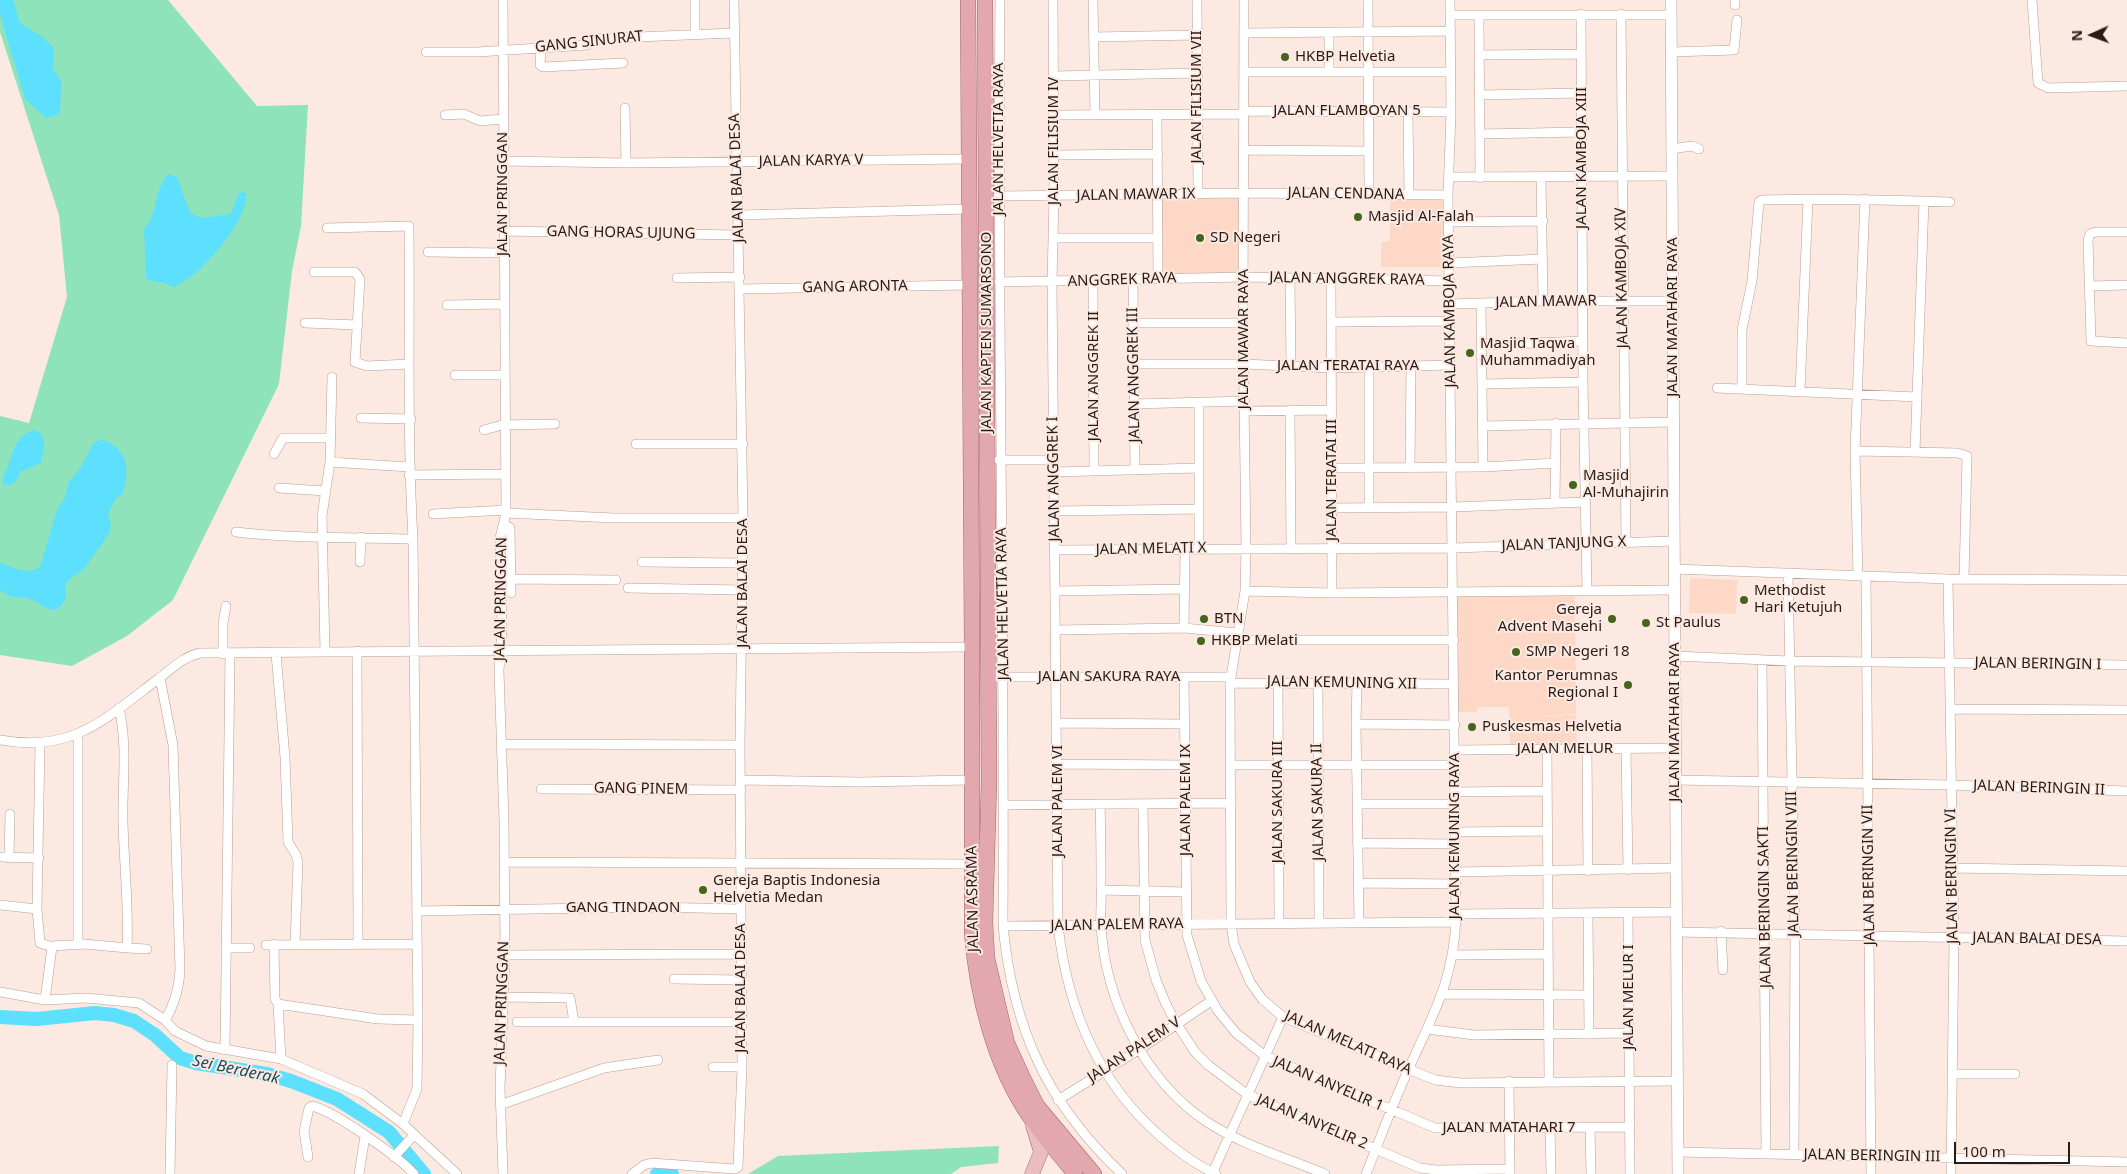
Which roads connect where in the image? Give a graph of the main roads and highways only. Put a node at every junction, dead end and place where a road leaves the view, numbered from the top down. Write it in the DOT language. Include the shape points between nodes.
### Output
graph roads {
  1 [pos="968,0"];
  2 [pos="985,0"];
  3 [pos="972,653"];
  4 [pos="988,670"];
  5 [pos="1030,1116"];
  6 [pos="1083,1172"];
  7 [pos="1032,1174"];
  1 -- 3 [label="highway, JALAN KAPTEN SUMARSONO"];
  2 -- 4 [label="highway, JALAN KAPTEN SUMARSONO"];
  3 -- 5 [label="highway, JALAN ASRAMA" via="972,933 978,981 1002,1063"];
  4 -- 6 [label="highway, JALAN ASRAMA" via="987,958 1007,1043 1037,1106"];
  5 -- 6 [label="highway, JALAN ASRAMA"];
  5 -- 7 [label="main road" via="1042,1152"];
}
